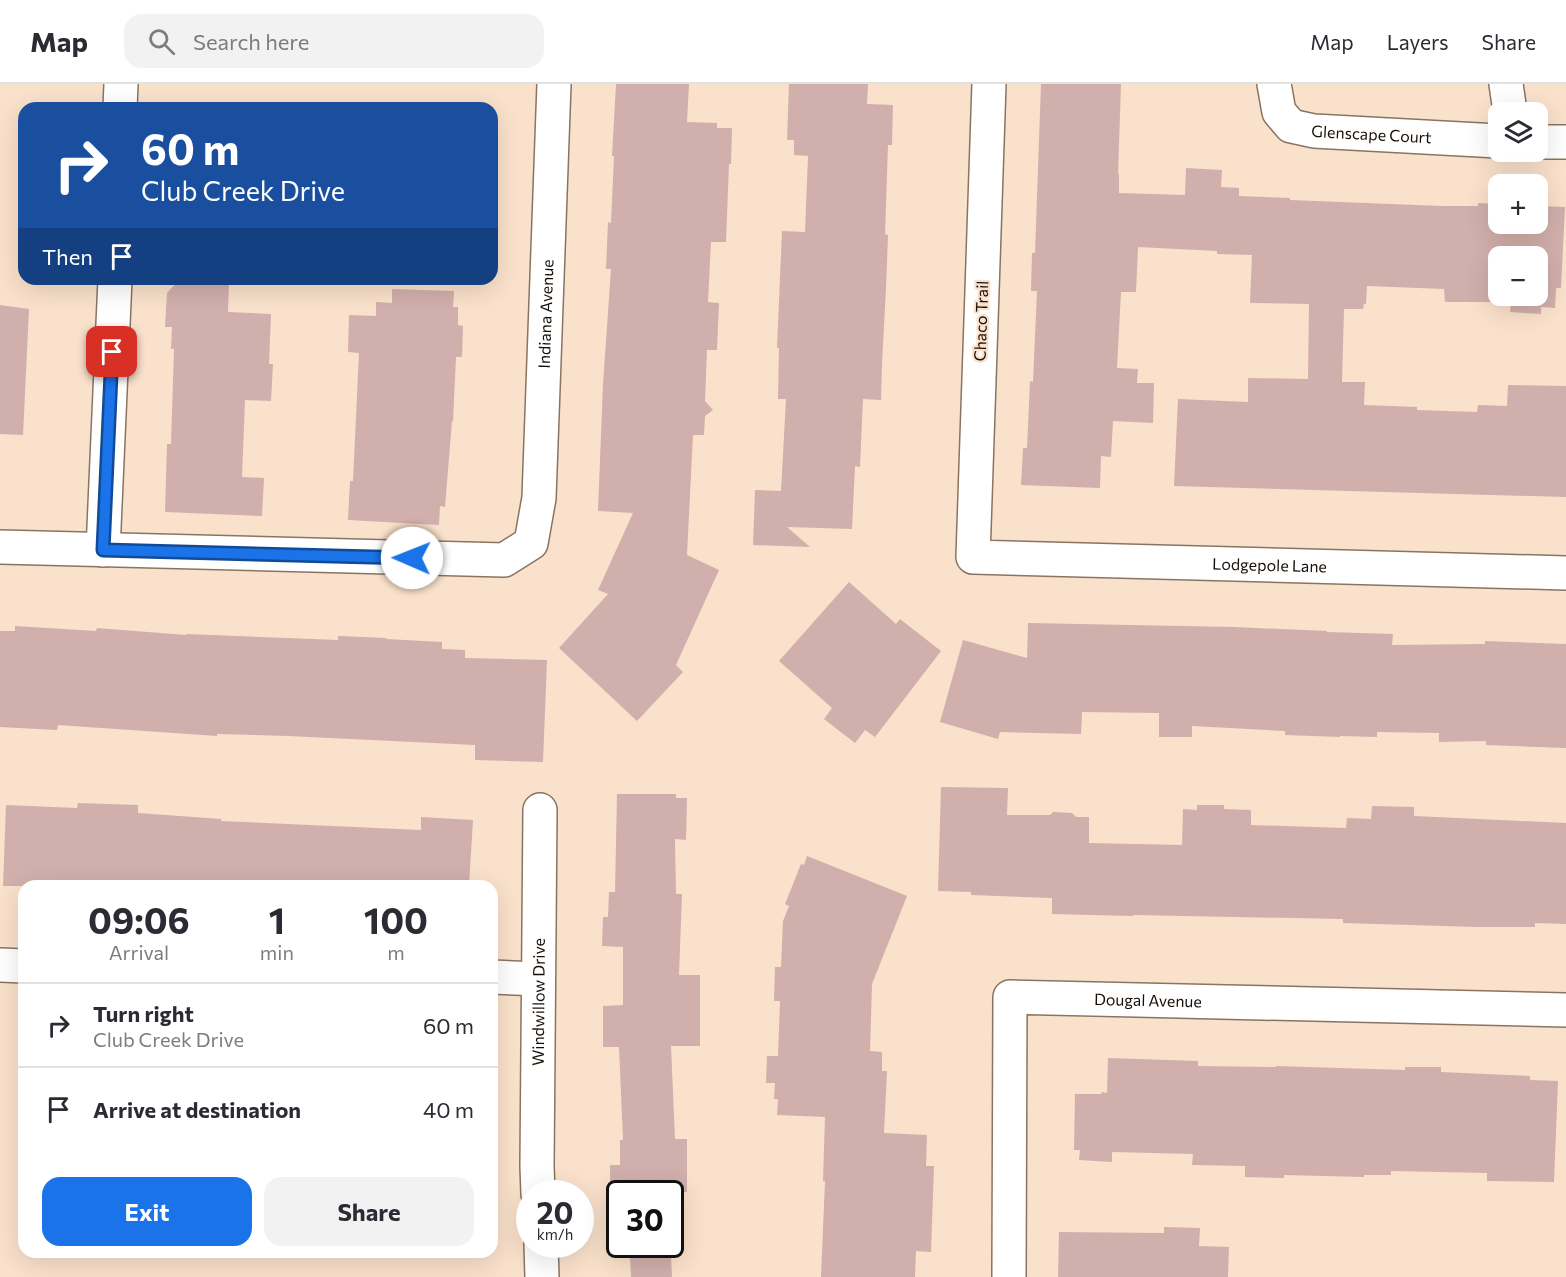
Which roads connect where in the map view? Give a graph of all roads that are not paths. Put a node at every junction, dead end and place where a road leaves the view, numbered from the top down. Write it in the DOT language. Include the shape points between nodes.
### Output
graph roads {
  1 [pos="121,84"];
  2 [pos="554,84"];
  3 [pos="989,84"];
  4 [pos="1274,84"];
  5 [pos="1506,84"];
  6 [pos="120,102"];
  7 [pos="1509,102"];
  8 [pos="1488,140"];
  9 [pos="1548,142"];
  10 [pos="1566,142"];
  11 [pos="115,285"];
  12 [pos="0,547"];
  13 [pos="103,550"];
  14 [pos="973,557"];
  15 [pos="1566,573"];
  16 [pos="540,810"];
  17 [pos="0,965"];
  18 [pos="18,966"];
  19 [pos="498,977"];
  20 [pos="538,979"];
  21 [pos="1566,1010"];
  22 [pos="538,1180"];
  23 [pos="541,1258"];
  24 [pos="542,1277"];
  25 [pos="1009,1277"];
  1 -- 6 [label="street"];
  2 -- 13 [label="street, Indiana Avenue" via="539,498 531,543 504,560"];
  3 -- 14 [label="street, Chaco Trail"];
  4 -- 8 [label="street, Glenscape Court" via="1279,112 1291,126 1314,131"];
  5 -- 7 [label="street"];
  9 -- 10 [label="street"];
  11 -- 13 [label="street"];
  12 -- 13 [label="street"];
  14 -- 15 [label="street, Lodgepole Lane"];
  16 -- 20 [label="street, Windwillow Drive"];
  17 -- 18 [label="street"];
  19 -- 20 [label="street"];
  20 -- 22 [label="street, Windwillow Drive"];
  21 -- 25 [label="street, Dougal Avenue" via="1011,997"];
  23 -- 24 [label="street"];
}
